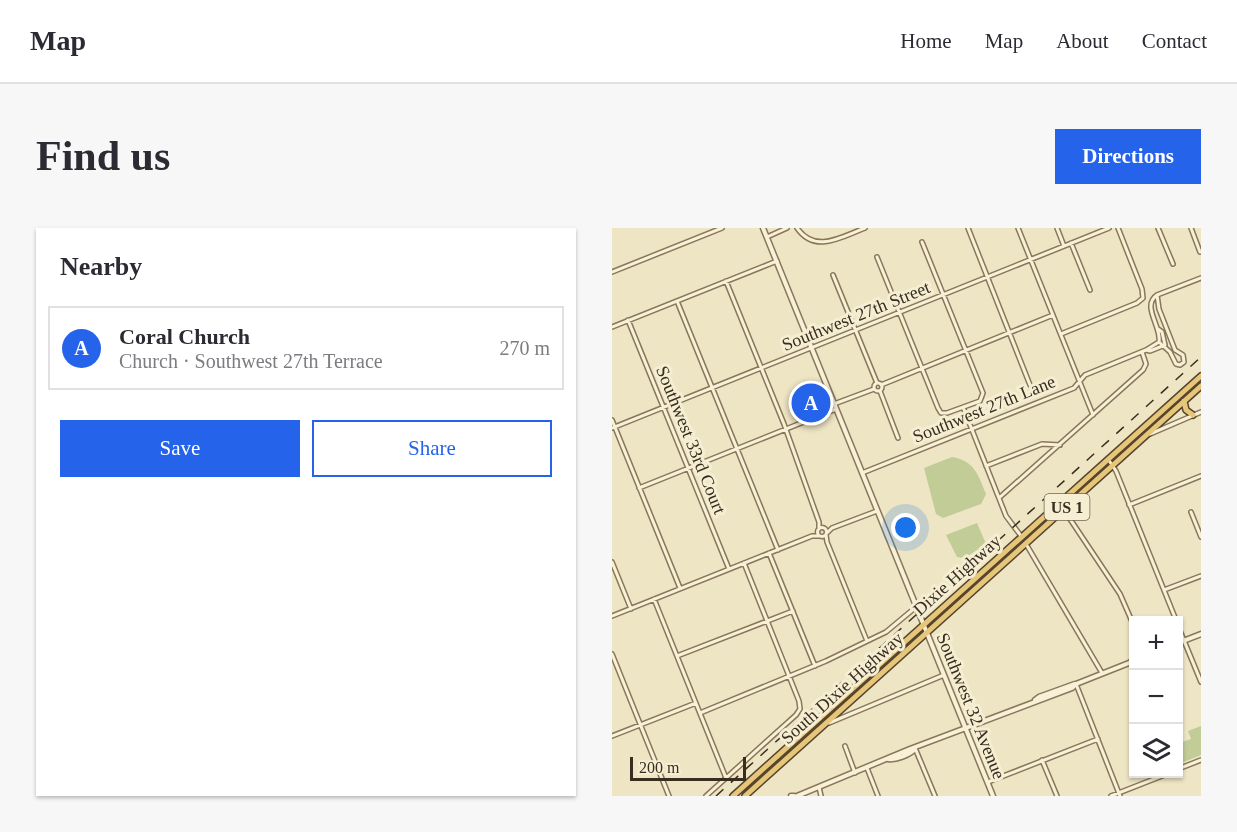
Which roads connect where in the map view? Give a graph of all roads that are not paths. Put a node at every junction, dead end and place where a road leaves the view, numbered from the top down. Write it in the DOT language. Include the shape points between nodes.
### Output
graph roads {
  1 [pos="722,228"];
  2 [pos="763,228"];
  3 [pos="787,228"];
  4 [pos="797,228"];
  5 [pos="865,228"];
  6 [pos="968,228"];
  7 [pos="1018,228"];
  8 [pos="1057,228"];
  9 [pos="1109,228"];
  10 [pos="1118,228"];
  11 [pos="1158,228"];
  12 [pos="1191,228"];
  13 [pos="767,237"];
  14 [pos="922,242"];
  15 [pos="1071,243"];
  16 [pos="1064,246"];
  17 [pos="1200,252"];
  18 [pos="877,257"];
  19 [pos="1030,260"];
  20 [pos="777,261"];
  21 [pos="1173,264"];
  22 [pos="612,272"];
  23 [pos="833,275"];
  24 [pos="987,277"];
  25 [pos="1201,278"];
  26 [pos="726,281"];
  27 [pos="1090,290"];
  28 [pos="943,295"];
  29 [pos="1157,295"];
  30 [pos="677,301"];
  31 [pos="899,313"];
  32 [pos="1053,315"];
  33 [pos="628,320"];
  34 [pos="612,327"];
  35 [pos="1158,329"];
  36 [pos="855,331"];
  37 [pos="1010,333"];
  38 [pos="1060,334"];
  39 [pos="1159,342"];
  40 [pos="1164,346"];
  41 [pos="812,348"];
  42 [pos="966,351"];
  43 [pos="1144,351"];
  44 [pos="761,368"];
  45 [pos="922,369"];
  46 [pos="1201,376"];
  47 [pos="1080,381"];
  48 [pos="879,384"];
  49 [pos="1030,385"];
  50 [pos="1201,386"];
  51 [pos="712,388"];
  52 [pos="874,388"];
  53 [pos="880,391"];
  54 [pos="1184,401"];
  55 [pos="835,407"];
  56 [pos="963,407"];
  57 [pos="664,408"];
  58 [pos="1201,412"];
  59 [pos="1193,415"];
  60 [pos="1094,416"];
  61 [pos="612,420"];
  62 [pos="613,428"];
  63 [pos="786,429"];
  64 [pos="972,429"];
  65 [pos="1147,435"];
  66 [pos="898,438"];
  67 [pos="1060,445"];
  68 [pos="737,449"];
  69 [pos="1108,459"];
  70 [pos="987,466"];
  71 [pos="1113,466"];
  72 [pos="688,468"];
  73 [pos="862,473"];
  74 [pos="1201,476"];
  75 [pos="639,488"];
  76 [pos="999,498"];
  77 [pos="1129,504"];
  78 [pos="1064,510"];
  79 [pos="877,511"];
  80 [pos="1191,512"];
  81 [pos="832,528"];
  82 [pos="821,529"];
  83 [pos="824,535"];
  84 [pos="812,536"];
  85 [pos="1022,537"];
  86 [pos="1201,537"];
  87 [pos="1026,543"];
  88 [pos="778,550"];
  89 [pos="770,553"];
  90 [pos="612,562"];
  91 [pos="744,563"];
  92 [pos="729,569"];
  93 [pos="1201,576"];
  94 [pos="680,589"];
  95 [pos="1164,590"];
  96 [pos="654,599"];
  97 [pos="916,607"];
  98 [pos="631,609"];
  99 [pos="793,611"];
  100 [pos="612,616"];
  101 [pos="1130,616"];
  102 [pos="1174,616"];
  103 [pos="767,621"];
  104 [pos="923,626"];
  105 [pos="926,633"];
  106 [pos="1201,634"];
  107 [pos="1184,640"];
  108 [pos="867,641"];
  109 [pos="612,654"];
  110 [pos="677,656"];
  111 [pos="1129,662"];
  112 [pos="815,666"];
  113 [pos="1102,673"];
  114 [pos="944,675"];
  115 [pos="790,677"];
  116 [pos="1201,682"];
  117 [pos="1076,684"];
  118 [pos="696,703"];
  119 [pos="842,709"];
  120 [pos="700,713"];
  121 [pos="849,714"];
  122 [pos="641,724"];
  123 [pos="825,724"];
  124 [pos="966,728"];
  125 [pos="612,736"];
  126 [pos="1098,739"];
  127 [pos="845,746"];
  128 [pos="915,748"];
  129 [pos="1042,760"];
  130 [pos="1201,760"];
  131 [pos="1183,767"];
  132 [pos="867,768"];
  133 [pos="855,773"];
  134 [pos="726,778"];
  135 [pos="1158,778"];
  136 [pos="988,782"];
  137 [pos="819,788"];
  138 [pos="1120,794"];
  139 [pos="669,796"];
  140 [pos="706,796"];
  141 [pos="734,796"];
  142 [pos="745,796"];
  143 [pos="794,796"];
  144 [pos="821,796"];
  145 [pos="878,796"];
  146 [pos="935,796"];
  147 [pos="993,796"];
  148 [pos="1057,796"];
  149 [pos="1111,796"];
  1 -- 22 [label="street"];
  2 -- 13 [label="street, Southwest 32 Avenue"];
  3 -- 13 [label="street"];
  4 -- 5 [label="street" via="810,240 821,243"];
  6 -- 24 [label="street"];
  7 -- 19 [label="street"];
  8 -- 16 [label="street"];
  9 -- 15 [label="street, Southwest 27th Street"];
  10 -- 38 [label="street" via="1143,298"];
  11 -- 21 [label="street"];
  12 -- 17 [label="street"];
  13 -- 20 [label="street, Southwest 32 Avenue"];
  14 -- 28 [label="street"];
  15 -- 16 [label="street, Southwest 27th Street"];
  15 -- 27 [label="street"];
  16 -- 19 [label="street, Southwest 27th Street"];
  18 -- 31 [label="street"];
  19 -- 24 [label="street, Southwest 27th Street"];
  19 -- 32 [label="street"];
  20 -- 26 [label="street"];
  20 -- 41 [label="street, Southwest 32 Avenue"];
  23 -- 36 [label="street"];
  24 -- 28 [label="street, Southwest 27th Street"];
  24 -- 37 [label="street"];
  25 -- 29 [label="street"];
  26 -- 30 [label="street"];
  26 -- 44 [label="street"];
  28 -- 31 [label="street, Southwest 27th Street"];
  28 -- 42 [label="street"];
  29 -- 35 [label="street" via="1150,306"];
  29 -- 40 [label="street" via="1175,350 1184,362 1176,364"];
  30 -- 33 [label="street"];
  30 -- 51 [label="street"];
  31 -- 36 [label="street, Southwest 27th Street"];
  31 -- 45 [label="street"];
  32 -- 37 [label="street"];
  32 -- 38 [label="street"];
  33 -- 34 [label="street"];
  33 -- 57 [label="street, Southwest 33rd Court"];
  35 -- 39 [label="street"];
  35 -- 40 [label="street"];
  36 -- 41 [label="street, Southwest 27th Street"];
  36 -- 48 [label="street"];
  37 -- 42 [label="street"];
  37 -- 49 [label="street"];
  38 -- 47 [label="street"];
  39 -- 40 [label="street"];
  39 -- 43 [label="street, Southwest 27th Lane"];
  40 -- 43 [label="street, Southwest 27th Lane"];
  41 -- 44 [label="street, Southwest 27th Street"];
  41 -- 55 [label="street, Southwest 32 Avenue"];
  42 -- 45 [label="street"];
  42 -- 56 [label="street" via="983,397"];
  43 -- 47 [label="street, Southwest 27th Lane" via="1084,375"];
  43 -- 60 [label="street" via="1144,369"];
  44 -- 51 [label="street, Southwest 27th Street"];
  44 -- 63 [label="street"];
  45 -- 48 [label="street"];
  45 -- 56 [label="street" via="941,413"];
  46 -- 69 [label="highway, Dixie Highway / US 1"];
  47 -- 60 [label="street"];
  47 -- 64 [label="street, Southwest 27th Lane" via="1074,388"];
  48 -- 52 [label="street"];
  48 -- 53 [label="street"];
  50 -- 54 [label="highway, South Dixie Highway / US 1"];
  51 -- 57 [label="street, Southwest 27th Street"];
  51 -- 68 [label="street"];
  52 -- 53 [label="street"];
  52 -- 55 [label="street"];
  53 -- 66 [label="street"];
  54 -- 59 [label="highway" via="1186,410"];
  54 -- 65 [label="highway, South Dixie Highway / US 1"];
  55 -- 63 [label="street"];
  55 -- 73 [label="street, Southwest 32 Avenue"];
  56 -- 64 [label="street"];
  57 -- 62 [label="street, Southwest 27th Street"];
  57 -- 72 [label="street, Southwest 33rd Court"];
  58 -- 59 [label="street"];
  59 -- 65 [label="street"];
  60 -- 67 [label="street"];
  61 -- 62 [label="street"];
  62 -- 75 [label="street"];
  63 -- 68 [label="street"];
  63 -- 82 [label="street"];
  64 -- 70 [label="street"];
  64 -- 73 [label="street, Southwest 27th Lane"];
  65 -- 71 [label="highway, South Dixie Highway / US 1"];
  67 -- 70 [label="street" via="1042,444"];
  67 -- 76 [label="street"];
  68 -- 72 [label="street"];
  68 -- 88 [label="street"];
  69 -- 71 [label="street"];
  69 -- 85 [label="highway, Dixie Highway / US 1"];
  70 -- 76 [label="street"];
  71 -- 77 [label="street"];
  71 -- 78 [label="highway, South Dixie Highway / US 1"];
  72 -- 75 [label="street"];
  72 -- 92 [label="street, Southwest 33rd Court"];
  73 -- 79 [label="street, Southwest 32 Avenue"];
  74 -- 77 [label="street"];
  75 -- 94 [label="street"];
  76 -- 85 [label="street" via="1009,521"];
  77 -- 95 [label="street"];
  78 -- 87 [label="highway, South Dixie Highway / US 1"];
  78 -- 101 [label="street" via="1120,594"];
  79 -- 81 [label="street"];
  79 -- 97 [label="street, Southwest 32 Avenue"];
  80 -- 86 [label="street"];
  81 -- 82 [label="street"];
  81 -- 83 [label="street"];
  82 -- 83 [label="street"];
  82 -- 83 [label="street"];
  82 -- 84 [label="street"];
  83 -- 84 [label="street"];
  83 -- 108 [label="street"];
  84 -- 88 [label="street"];
  85 -- 104 [label="highway, Dixie Highway / US 1"];
  87 -- 105 [label="highway, South Dixie Highway / US 1"];
  87 -- 113 [label="street"];
  88 -- 89 [label="street"];
  89 -- 91 [label="street"];
  89 -- 99 [label="street"];
  90 -- 98 [label="street"];
  91 -- 92 [label="street"];
  91 -- 103 [label="street"];
  92 -- 94 [label="street"];
  93 -- 95 [label="street"];
  94 -- 96 [label="street"];
  95 -- 102 [label="street"];
  96 -- 98 [label="street"];
  96 -- 110 [label="street"];
  97 -- 104 [label="street, Southwest 32 Avenue"];
  97 -- 108 [label="street" via="890,630"];
  98 -- 100 [label="street"];
  99 -- 103 [label="street"];
  99 -- 112 [label="street"];
  103 -- 110 [label="street"];
  103 -- 115 [label="street"];
  104 -- 105 [label="street, Southwest 32 Avenue"];
  104 -- 141 [label="highway, Dixie Highway / US 1"];
  105 -- 114 [label="street, Southwest 32 Avenue"];
  105 -- 119 [label="highway, South Dixie Highway / US 1"];
  106 -- 107 [label="street"];
  107 -- 116 [label="street"];
  108 -- 112 [label="street"];
  109 -- 122 [label="street"];
  110 -- 118 [label="street"];
  111 -- 113 [label="street"];
  112 -- 115 [label="street"];
  113 -- 117 [label="street"];
  114 -- 121 [label="street"];
  114 -- 124 [label="street, Southwest 32 Avenue"];
  115 -- 120 [label="street"];
  115 -- 134 [label="street" via="800,709"];
  117 -- 124 [label="street"];
  117 -- 126 [label="street"];
  118 -- 120 [label="street"];
  118 -- 122 [label="street"];
  119 -- 121 [label="street"];
  119 -- 123 [label="highway, South Dixie Highway / US 1"];
  120 -- 134 [label="street"];
  121 -- 123 [label="street"];
  122 -- 125 [label="street"];
  122 -- 139 [label="street"];
  123 -- 142 [label="highway, South Dixie Highway / US 1"];
  124 -- 128 [label="street"];
  124 -- 136 [label="street, Southwest 32 Avenue"];
  126 -- 129 [label="street"];
  126 -- 138 [label="street"];
  127 -- 133 [label="street"];
  128 -- 132 [label="street"];
  128 -- 146 [label="street"];
  129 -- 136 [label="street"];
  129 -- 148 [label="street"];
  130 -- 131 [label="street"];
  132 -- 133 [label="street"];
  132 -- 145 [label="street"];
  133 -- 137 [label="street"];
  134 -- 140 [label="street"];
  135 -- 138 [label="street"];
  136 -- 147 [label="street, Southwest 32 Avenue"];
  137 -- 143 [label="street"];
  137 -- 144 [label="street"];
  138 -- 149 [label="street"];
}
